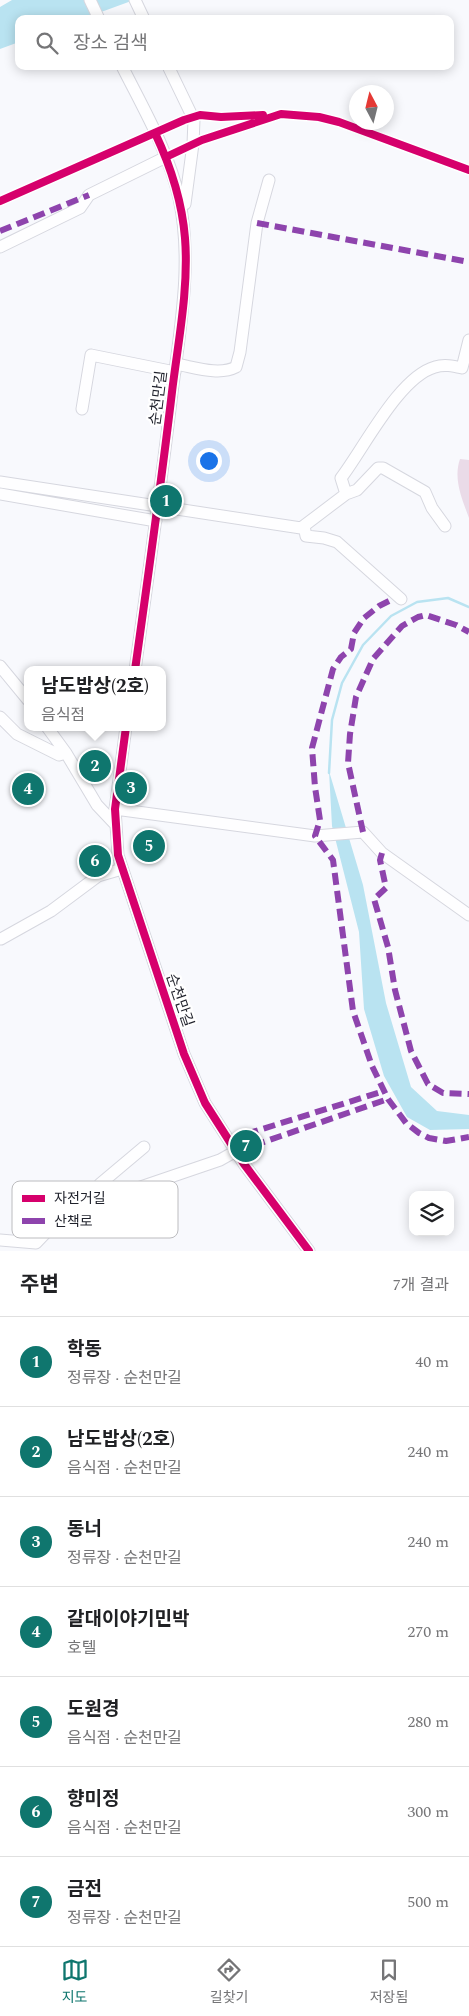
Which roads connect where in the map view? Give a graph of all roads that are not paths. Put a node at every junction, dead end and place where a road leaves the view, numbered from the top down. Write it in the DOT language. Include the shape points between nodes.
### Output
graph roads {
  1 [pos="90,0"];
  2 [pos="135,0"];
  3 [pos="97,15"];
  4 [pos="142,15"];
  5 [pos="124,70"];
  6 [pos="170,70"];
  7 [pos="166,157"];
  8 [pos="269,180"];
  9 [pos="185,239"];
  10 [pos="0,246"];
  11 [pos="469,340"];
  12 [pos="175,368"];
  13 [pos="82,410"];
  14 [pos="0,482"];
  15 [pos="0,494"];
  16 [pos="346,494"];
  17 [pos="158,506"];
  18 [pos="156,522"];
  19 [pos="304,526"];
  20 [pos="444,526"];
  21 [pos="401,599"];
  22 [pos="0,666"];
  23 [pos="135,666"];
  24 [pos="24,695"];
  25 [pos="0,718"];
  26 [pos="50,731"];
  27 [pos="125,731"];
  28 [pos="66,753"];
  29 [pos="115,808"];
  30 [pos="114,823"];
  31 [pos="122,870"];
  32 [pos="469,915"];
  33 [pos="1,939"];
  34 [pos="144,1147"];
  35 [pos="236,1151"];
  36 [pos="104,1181"];
  37 [pos="158,1181"];
  38 [pos="0,1240"];
  39 [pos="35,1247"];
  40 [pos="309,1251"];
  1 -- 3 [label="street"];
  2 -- 4 [label="street"];
  5 -- 7 [label="street, 순천만길"];
  6 -- 9 [label="street" via="194,120 184,196"];
  7 -- 9 [label="street, 순천만길" via="179,197"];
  7 -- 10 [label="street" via="89,195 80,208"];
  8 -- 12 [label="street" via="257,222 236,367 228,371"];
  9 -- 12 [label="street, 순천만길" via="184,292"];
  11 -- 16 [label="street" via="462,368 442,366 426,371 394,401 341,478"];
  12 -- 13 [label="street" via="91,355"];
  12 -- 17 [label="street, 순천만길"];
  14 -- 17 [label="street"];
  15 -- 18 [label="street"];
  16 -- 19 [label="street"];
  16 -- 20 [label="street" via="357,490 378,468 383,468 425,492"];
  17 -- 18 [label="street, 순천만길"];
  17 -- 19 [label="street"];
  18 -- 23 [label="street, 순천만길"];
  19 -- 21 [label="street" via="306,536 324,538 341,545"];
  22 -- 24 [label="street"];
  25 -- 28 [label="street" via="17,734 60,755"];
  26 -- 28 [label="street"];
  27 -- 29 [label="street, 순천만길"];
  28 -- 30 [label="street" via="97,805"];
  29 -- 30 [label="street, 순천만길"];
  29 -- 32 [label="street" via="324,836 363,832 382,853"];
  30 -- 31 [label="street, 순천만길"];
  31 -- 33 [label="street" via="98,876 51,911"];
  31 -- 35 [label="street, 순천만길" via="197,1087"];
  34 -- 36 [label="street"];
  35 -- 37 [label="street" via="220,1160"];
  35 -- 40 [label="street, 순천만길"];
  38 -- 39 [label="street"];
}
